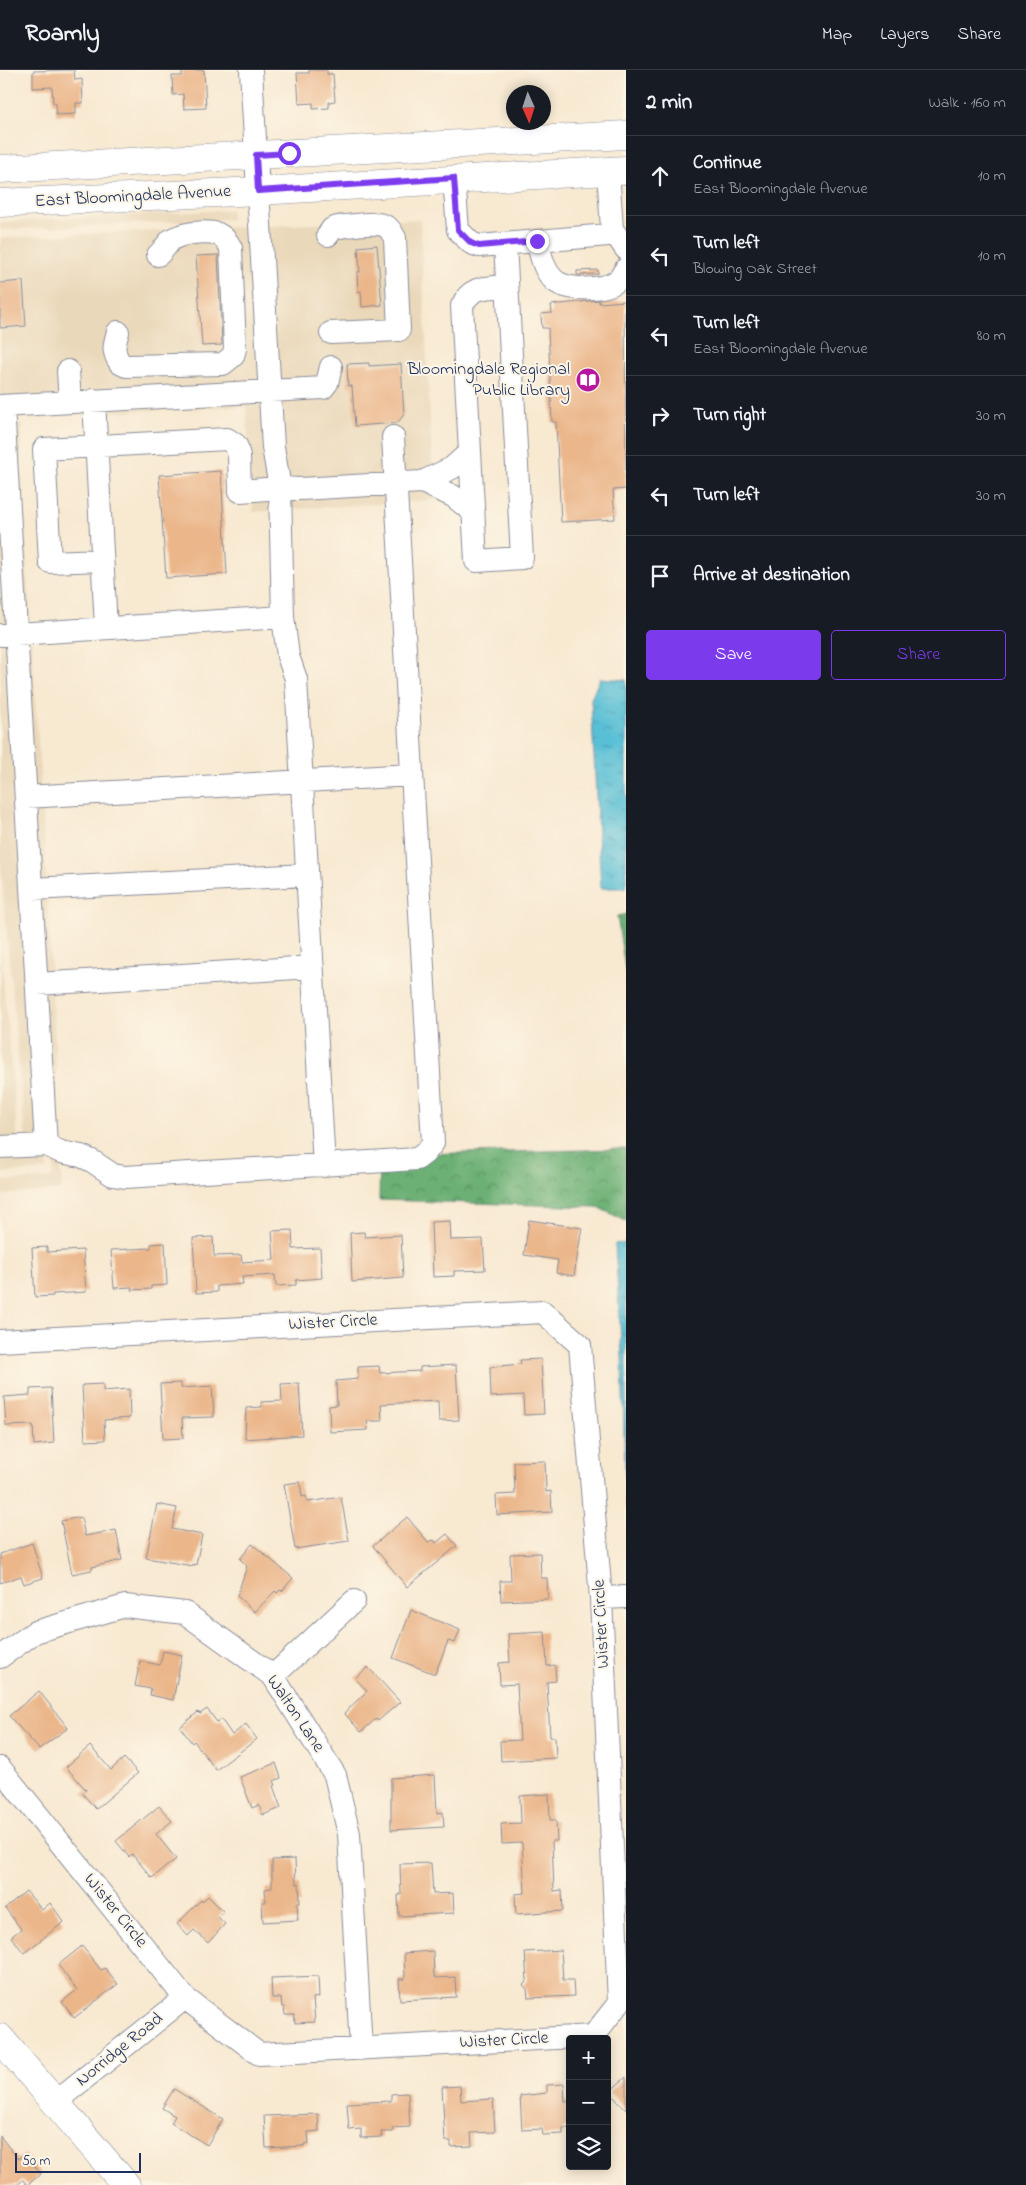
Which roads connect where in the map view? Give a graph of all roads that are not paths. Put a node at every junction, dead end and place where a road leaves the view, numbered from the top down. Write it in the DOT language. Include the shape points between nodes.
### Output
graph roads {
  1 [pos="250,70"];
  2 [pos="626,135"];
  3 [pos="256,155"];
  4 [pos="0,169"];
  5 [pos="617,170"];
  6 [pos="454,178"];
  7 [pos="258,191"];
  8 [pos="0,203"];
  9 [pos="612,229"];
  10 [pos="328,235"];
  11 [pos="537,241"];
  12 [pos="505,244"];
  13 [pos="626,249"];
  14 [pos="158,255"];
  15 [pos="626,269"];
  16 [pos="507,286"];
  17 [pos="118,332"];
  18 [pos="330,333"];
  19 [pos="331,367"];
  20 [pos="68,371"];
  21 [pos="271,390"];
  22 [pos="94,400"];
  23 [pos="70,402"];
  24 [pos="2,406"];
  25 [pos="393,437"];
  26 [pos="96,446"];
  27 [pos="470,452"];
  28 [pos="422,482"];
  29 [pos="396,484"];
  30 [pos="280,488"];
  31 [pos="473,512"];
  32 [pos="102,560"];
  33 [pos="283,617"];
  34 [pos="106,628"];
  35 [pos="8,634"];
  36 [pos="412,775"];
  37 [pos="301,781"];
  38 [pos="26,797"];
  39 [pos="306,875"];
  40 [pos="32,889"];
  41 [pos="312,967"];
  42 [pos="37,984"];
  43 [pos="46,1145"];
  44 [pos="0,1147"];
  45 [pos="324,1166"];
  46 [pos="0,1341"];
  47 [pos="626,1597"];
  48 [pos="601,1598"];
  49 [pos="354,1601"];
  50 [pos="0,1657"];
  51 [pos="273,1676"];
  52 [pos="0,1768"];
  53 [pos="185,1998"];
  54 [pos="0,2038"];
  55 [pos="361,2049"];
  56 [pos="56,2102"];
  57 [pos="126,2185"];
  1 -- 3 [label="street"];
  2 -- 3 [label="main road, East Bloomingdale Avenue"];
  3 -- 4 [label="main road, East Bloomingdale Avenue"];
  3 -- 7 [label="street"];
  5 -- 6 [label="main road, East Bloomingdale Avenue"];
  5 -- 9 [label="street"];
  6 -- 7 [label="main road, East Bloomingdale Avenue"];
  6 -- 12 [label="street" via="458,230 479,246"];
  7 -- 8 [label="main road, East Bloomingdale Avenue"];
  7 -- 21 [label="street"];
  9 -- 11 [label="street" via="608,235"];
  9 -- 13 [label="street"];
  10 -- 18 [label="street" via="338,227 379,224 391,231 395,238 399,330"];
  11 -- 12 [label="street"];
  11 -- 15 [label="street" via="544,266 554,280 571,286 598,288 618,281"];
  12 -- 16 [label="street"];
  14 -- 17 [label="street" via="172,239 185,235 212,233 228,242 231,248 233,356 223,364 126,366 120,363 114,352"];
  16 -- 27 [label="street" via="479,289 467,295 462,306"];
  16 -- 31 [label="street" via="522,558 476,560"];
  19 -- 21 [label="street" via="330,377 323,388"];
  20 -- 23 [label="street"];
  21 -- 22 [label="street"];
  21 -- 30 [label="street" via="273,447"];
  22 -- 23 [label="street"];
  22 -- 26 [label="street"];
  23 -- 24 [label="street"];
  24 -- 35 [label="street"];
  25 -- 29 [label="street"];
  26 -- 30 [label="street" via="227,439 236,445 239,456 240,491"];
  26 -- 32 [label="street"];
  26 -- 32 [label="street" via="44,449 50,562"];
  27 -- 28 [label="street" via="452,468"];
  27 -- 31 [label="street"];
  28 -- 29 [label="street"];
  28 -- 31 [label="street" via="453,496"];
  29 -- 30 [label="street"];
  29 -- 36 [label="street"];
  30 -- 33 [label="street"];
  32 -- 34 [label="street"];
  33 -- 34 [label="street"];
  33 -- 37 [label="street" via="288,656 296,679"];
  34 -- 35 [label="street"];
  35 -- 38 [label="street"];
  36 -- 37 [label="street"];
  36 -- 45 [label="street" via="433,1143 417,1159"];
  37 -- 38 [label="street"];
  37 -- 39 [label="street"];
  38 -- 40 [label="street"];
  39 -- 40 [label="street"];
  39 -- 41 [label="street"];
  40 -- 42 [label="street"];
  41 -- 42 [label="street"];
  41 -- 45 [label="street"];
  42 -- 43 [label="street"];
  43 -- 44 [label="street"];
  43 -- 45 [label="street" via="81,1156 113,1175 125,1177"];
  46 -- 48 [label="street, Wister Circle" via="543,1312 580,1345"];
  47 -- 48 [label="street"];
  48 -- 55 [label="street, Wister Circle" via="619,2003 593,2036"];
  49 -- 51 [label="street"];
  50 -- 51 [label="street, Walton Lane" via="35,1632 125,1606 185,1614"];
  51 -- 55 [label="street, Walton Lane" via="335,1775 349,1834"];
  52 -- 53 [label="street, Wister Circle"];
  53 -- 55 [label="street, Wister Circle" via="259,2054"];
  53 -- 56 [label="street, Norridge Road"];
  54 -- 56 [label="main road"];
  56 -- 57 [label="main road"];
}
